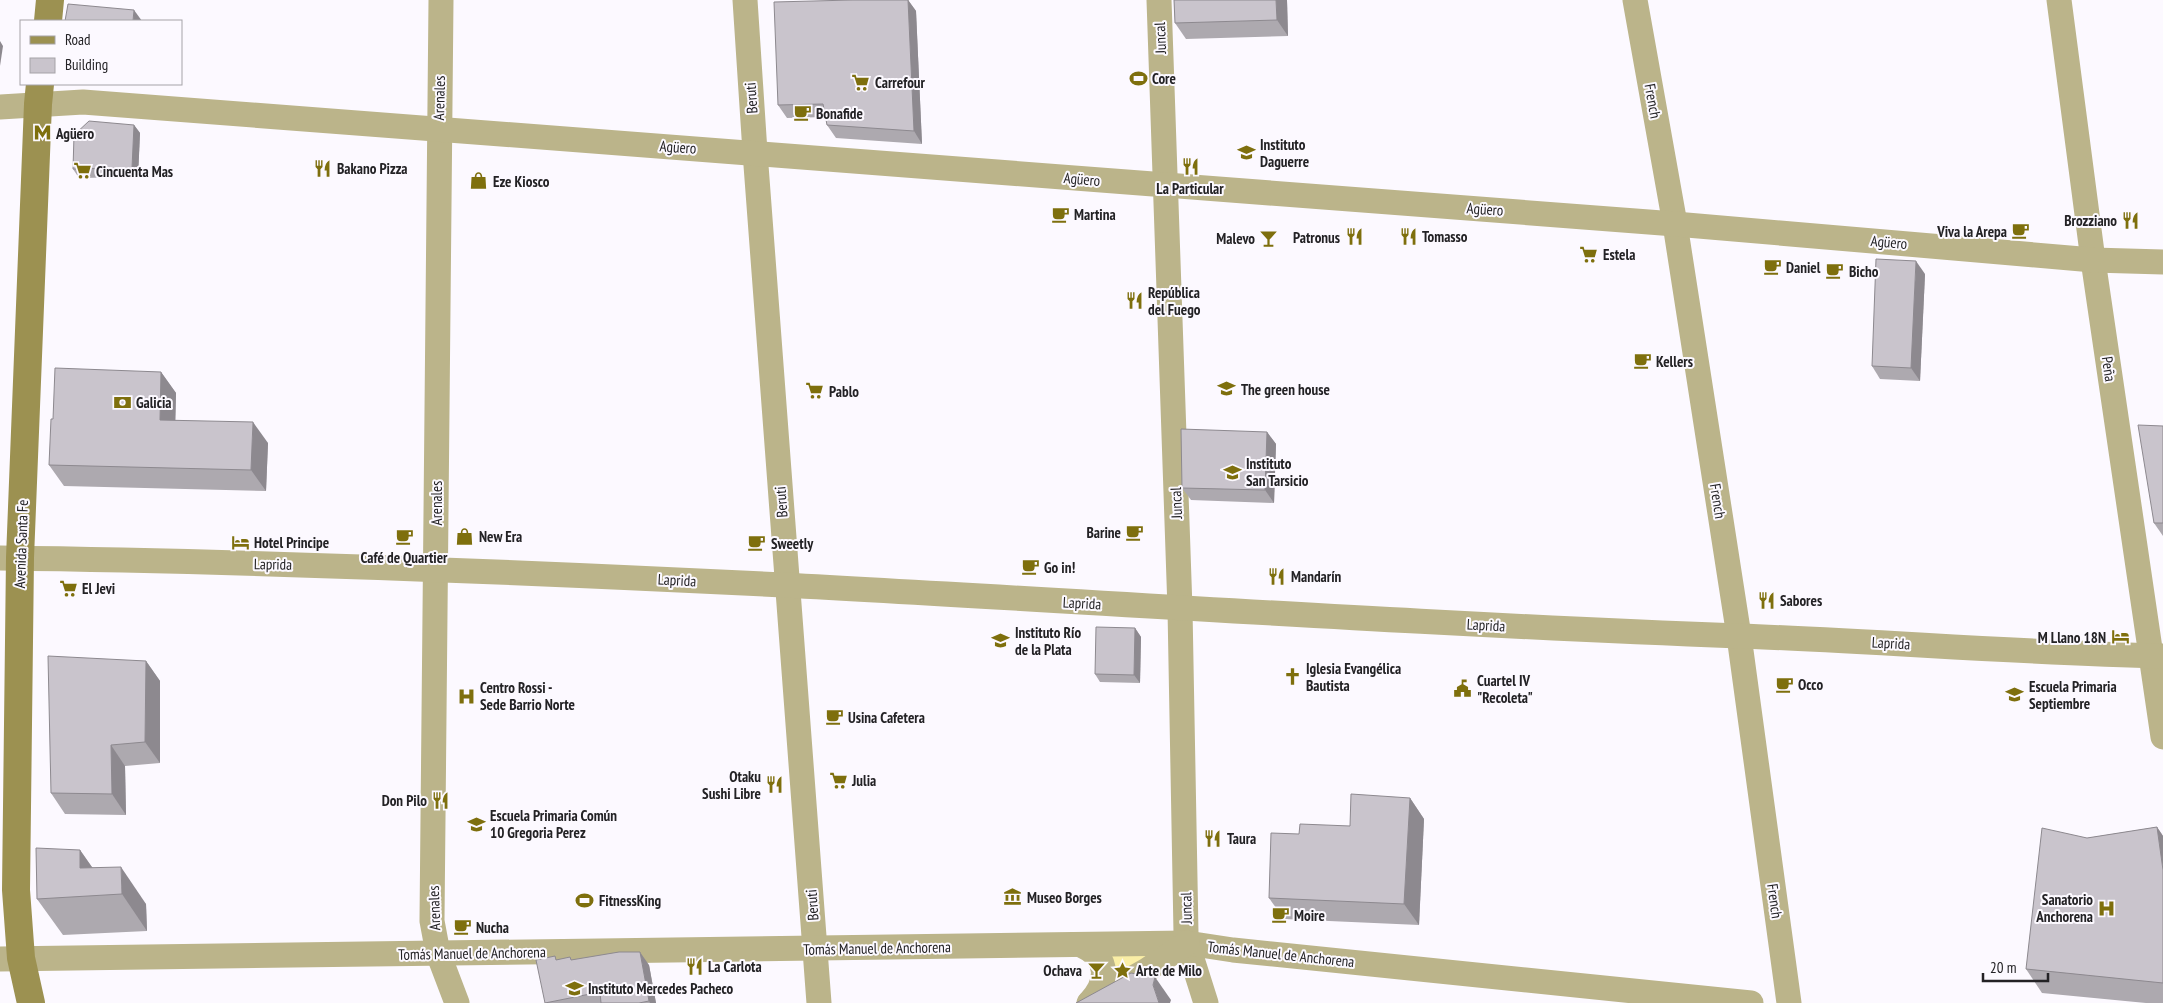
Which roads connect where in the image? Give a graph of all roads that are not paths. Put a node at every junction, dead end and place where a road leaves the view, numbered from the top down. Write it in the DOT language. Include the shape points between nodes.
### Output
graph roads {
  1 [pos="50,0"];
  2 [pos="441,0"];
  3 [pos="745,0"];
  4 [pos="1159,0"];
  5 [pos="1635,0"];
  6 [pos="2059,0"];
  7 [pos="48,20"];
  8 [pos="39,94"];
  9 [pos="0,107"];
  10 [pos="439,129"];
  11 [pos="755,152"];
  12 [pos="1165,186"];
  13 [pos="1675,224"];
  14 [pos="2093,260"];
  15 [pos="2163,262"];
  16 [pos="10,558"];
  17 [pos="436,568"];
  18 [pos="788,586"];
  19 [pos="1180,609"];
  20 [pos="1739,636"];
  21 [pos="2156,656"];
  22 [pos="2163,738"];
  23 [pos="1187,943"];
  24 [pos="1083,946"];
  25 [pos="815,948"];
  26 [pos="438,953"];
  27 [pos="10,959"];
  28 [pos="32,1003"];
  29 [pos="456,1003"];
  30 [pos="819,1003"];
  31 [pos="1089,1003"];
  32 [pos="1206,1003"];
  33 [pos="1751,1003"];
  34 [pos="1789,1003"];
  1 -- 7 [label="main road"];
  2 -- 10 [label="street, Arenales"];
  3 -- 11 [label="street, Beruti"];
  4 -- 12 [label="street, Juncal"];
  5 -- 13 [label="street, French"];
  6 -- 14 [label="street, Peña"];
  8 -- 9 [label="street, Agüero"];
  8 -- 10 [label="street, Agüero" via="83,102"];
  8 -- 16 [label="main road, Avenida Santa Fe"];
  10 -- 11 [label="street, Agüero"];
  10 -- 17 [label="street, Arenales"];
  11 -- 12 [label="street, Agüero"];
  11 -- 18 [label="street, Beruti"];
  12 -- 13 [label="street, Agüero"];
  12 -- 19 [label="street, Juncal"];
  13 -- 14 [label="street, Agüero"];
  13 -- 20 [label="street, French"];
  14 -- 15 [label="street, Agüero"];
  14 -- 21 [label="street, Peña"];
  16 -- 17 [label="street, Laprida"];
  16 -- 27 [label="main road, Avenida Santa Fe" via="16,890"];
  17 -- 18 [label="street, Laprida"];
  17 -- 26 [label="street, Arenales" via="432,921"];
  18 -- 19 [label="street, Laprida"];
  18 -- 25 [label="street, Beruti"];
  19 -- 20 [label="street, Laprida"];
  19 -- 23 [label="street, Juncal"];
  20 -- 21 [label="street, Laprida"];
  20 -- 34 [label="street, French"];
  21 -- 22 [label="street, Peña"];
  23 -- 24 [label="street, Tomás Manuel de Anchorena"];
  23 -- 31 [label="street"];
  23 -- 32 [label="street, Juncal"];
  23 -- 33 [label="street, Tomás Manuel de Anchorena"];
  24 -- 25 [label="street, Tomás Manuel de Anchorena"];
  24 -- 31 [label="street" via="1092,950 1103,968 1101,988"];
  25 -- 26 [label="street, Tomás Manuel de Anchorena"];
  25 -- 30 [label="street, Beruti"];
  26 -- 27 [label="street, Tomás Manuel de Anchorena"];
  26 -- 29 [label="street, Arenales"];
  27 -- 28 [label="main road, Avenida Santa Fe"];
}
